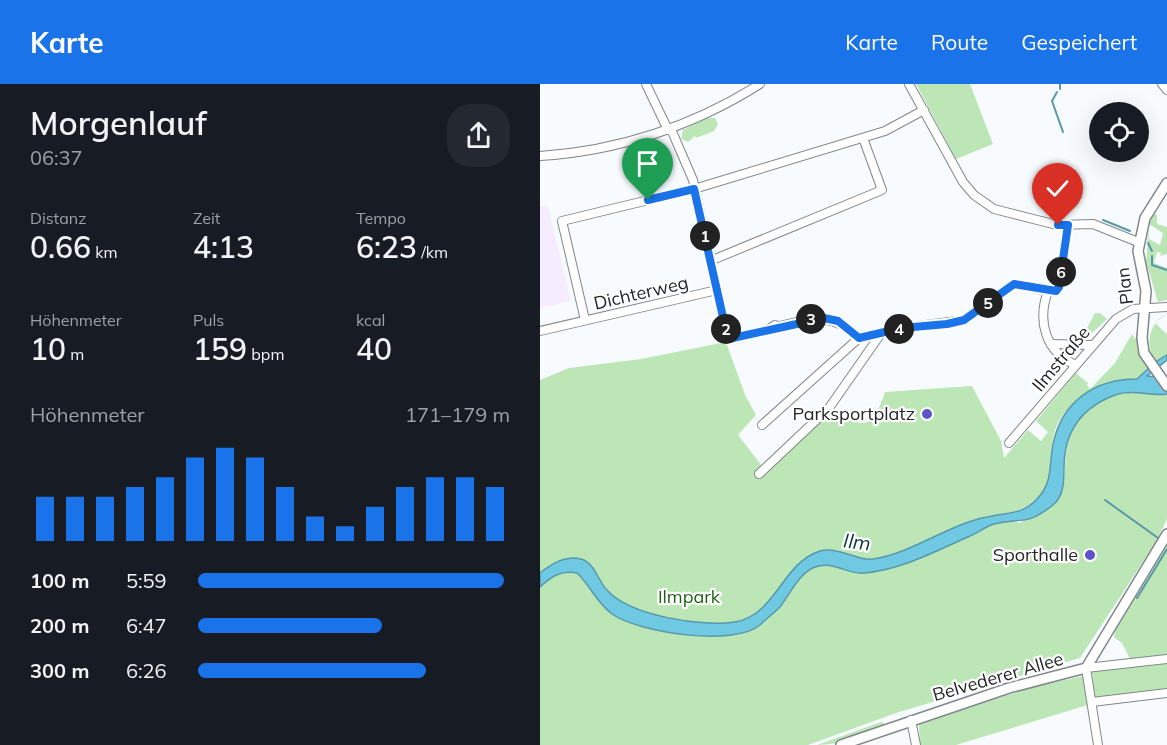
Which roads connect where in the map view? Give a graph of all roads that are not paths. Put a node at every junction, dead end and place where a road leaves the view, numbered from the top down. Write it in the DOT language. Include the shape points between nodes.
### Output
graph roads {
  1 [pos="646,84"];
  2 [pos="760,84"];
  3 [pos="909,84"];
  4 [pos="1162,84"];
  5 [pos="1167,90"];
  6 [pos="924,110"];
  7 [pos="669,130"];
  8 [pos="863,138"];
  9 [pos="540,156"];
  10 [pos="1167,183"];
  11 [pos="694,189"];
  12 [pos="1068,225"];
  13 [pos="1138,242"];
  14 [pos="710,261"];
  15 [pos="717,290"];
  16 [pos="1048,291"];
  17 [pos="1167,307"];
  18 [pos="1145,309"];
  19 [pos="585,320"];
  20 [pos="540,330"];
  21 [pos="880,335"];
  22 [pos="859,338"];
  23 [pos="1051,344"];
  24 [pos="1092,345"];
  25 [pos="1076,365"];
  26 [pos="1167,386"];
  27 [pos="762,425"];
  28 [pos="1008,443"];
  29 [pos="759,474"];
  30 [pos="1167,534"];
  31 [pos="1167,659"];
  32 [pos="1086,668"];
  33 [pos="1167,693"];
  34 [pos="1092,702"];
  35 [pos="911,720"];
  36 [pos="842,745"];
  37 [pos="916,745"];
  38 [pos="1098,745"];
  1 -- 7 [label="street"];
  2 -- 7 [label="street"];
  3 -- 6 [label="street"];
  4 -- 5 [label="street"];
  6 -- 8 [label="street" via="895,127"];
  6 -- 12 [label="street" via="954,169 974,195 994,209"];
  7 -- 9 [label="street" via="608,146"];
  7 -- 11 [label="street"];
  8 -- 11 [label="street"];
  8 -- 14 [label="street" via="882,190"];
  10 -- 13 [label="street, Plan" via="1149,209"];
  11 -- 14 [label="street"];
  11 -- 19 [label="street" via="562,221"];
  12 -- 13 [label="street" via="1098,225"];
  12 -- 16 [label="street" via="1059,287"];
  13 -- 18 [label="street, Plan"];
  14 -- 15 [label="street"];
  15 -- 19 [label="street, Dichterweg"];
  15 -- 22 [label="street" via="728,339 816,318 831,319"];
  16 -- 21 [label="street" via="1014,284 964,320 902,328"];
  16 -- 23 [label="street" via="1042,322"];
  17 -- 18 [label="street, Ilmstraße"];
  18 -- 24 [label="street, Ilmstraße" via="1125,312"];
  18 -- 26 [label="street, Plan" via="1142,338 1147,360"];
  19 -- 20 [label="street, Dichterweg"];
  21 -- 22 [label="street"];
  21 -- 29 [label="street" via="829,408"];
  22 -- 27 [label="street"];
  23 -- 24 [label="street"];
  23 -- 25 [label="street" via="1059,356"];
  24 -- 25 [label="street, Ilmstraße"];
  25 -- 28 [label="street, Ilmstraße"];
  30 -- 32 [label="street"];
  31 -- 32 [label="street, Belvederer Allee"];
  32 -- 34 [label="street"];
  32 -- 35 [label="street, Belvederer Allee" via="1010,687"];
  33 -- 34 [label="street"];
  34 -- 38 [label="street"];
  35 -- 36 [label="street, Belvederer Allee"];
  35 -- 37 [label="street"];
}
